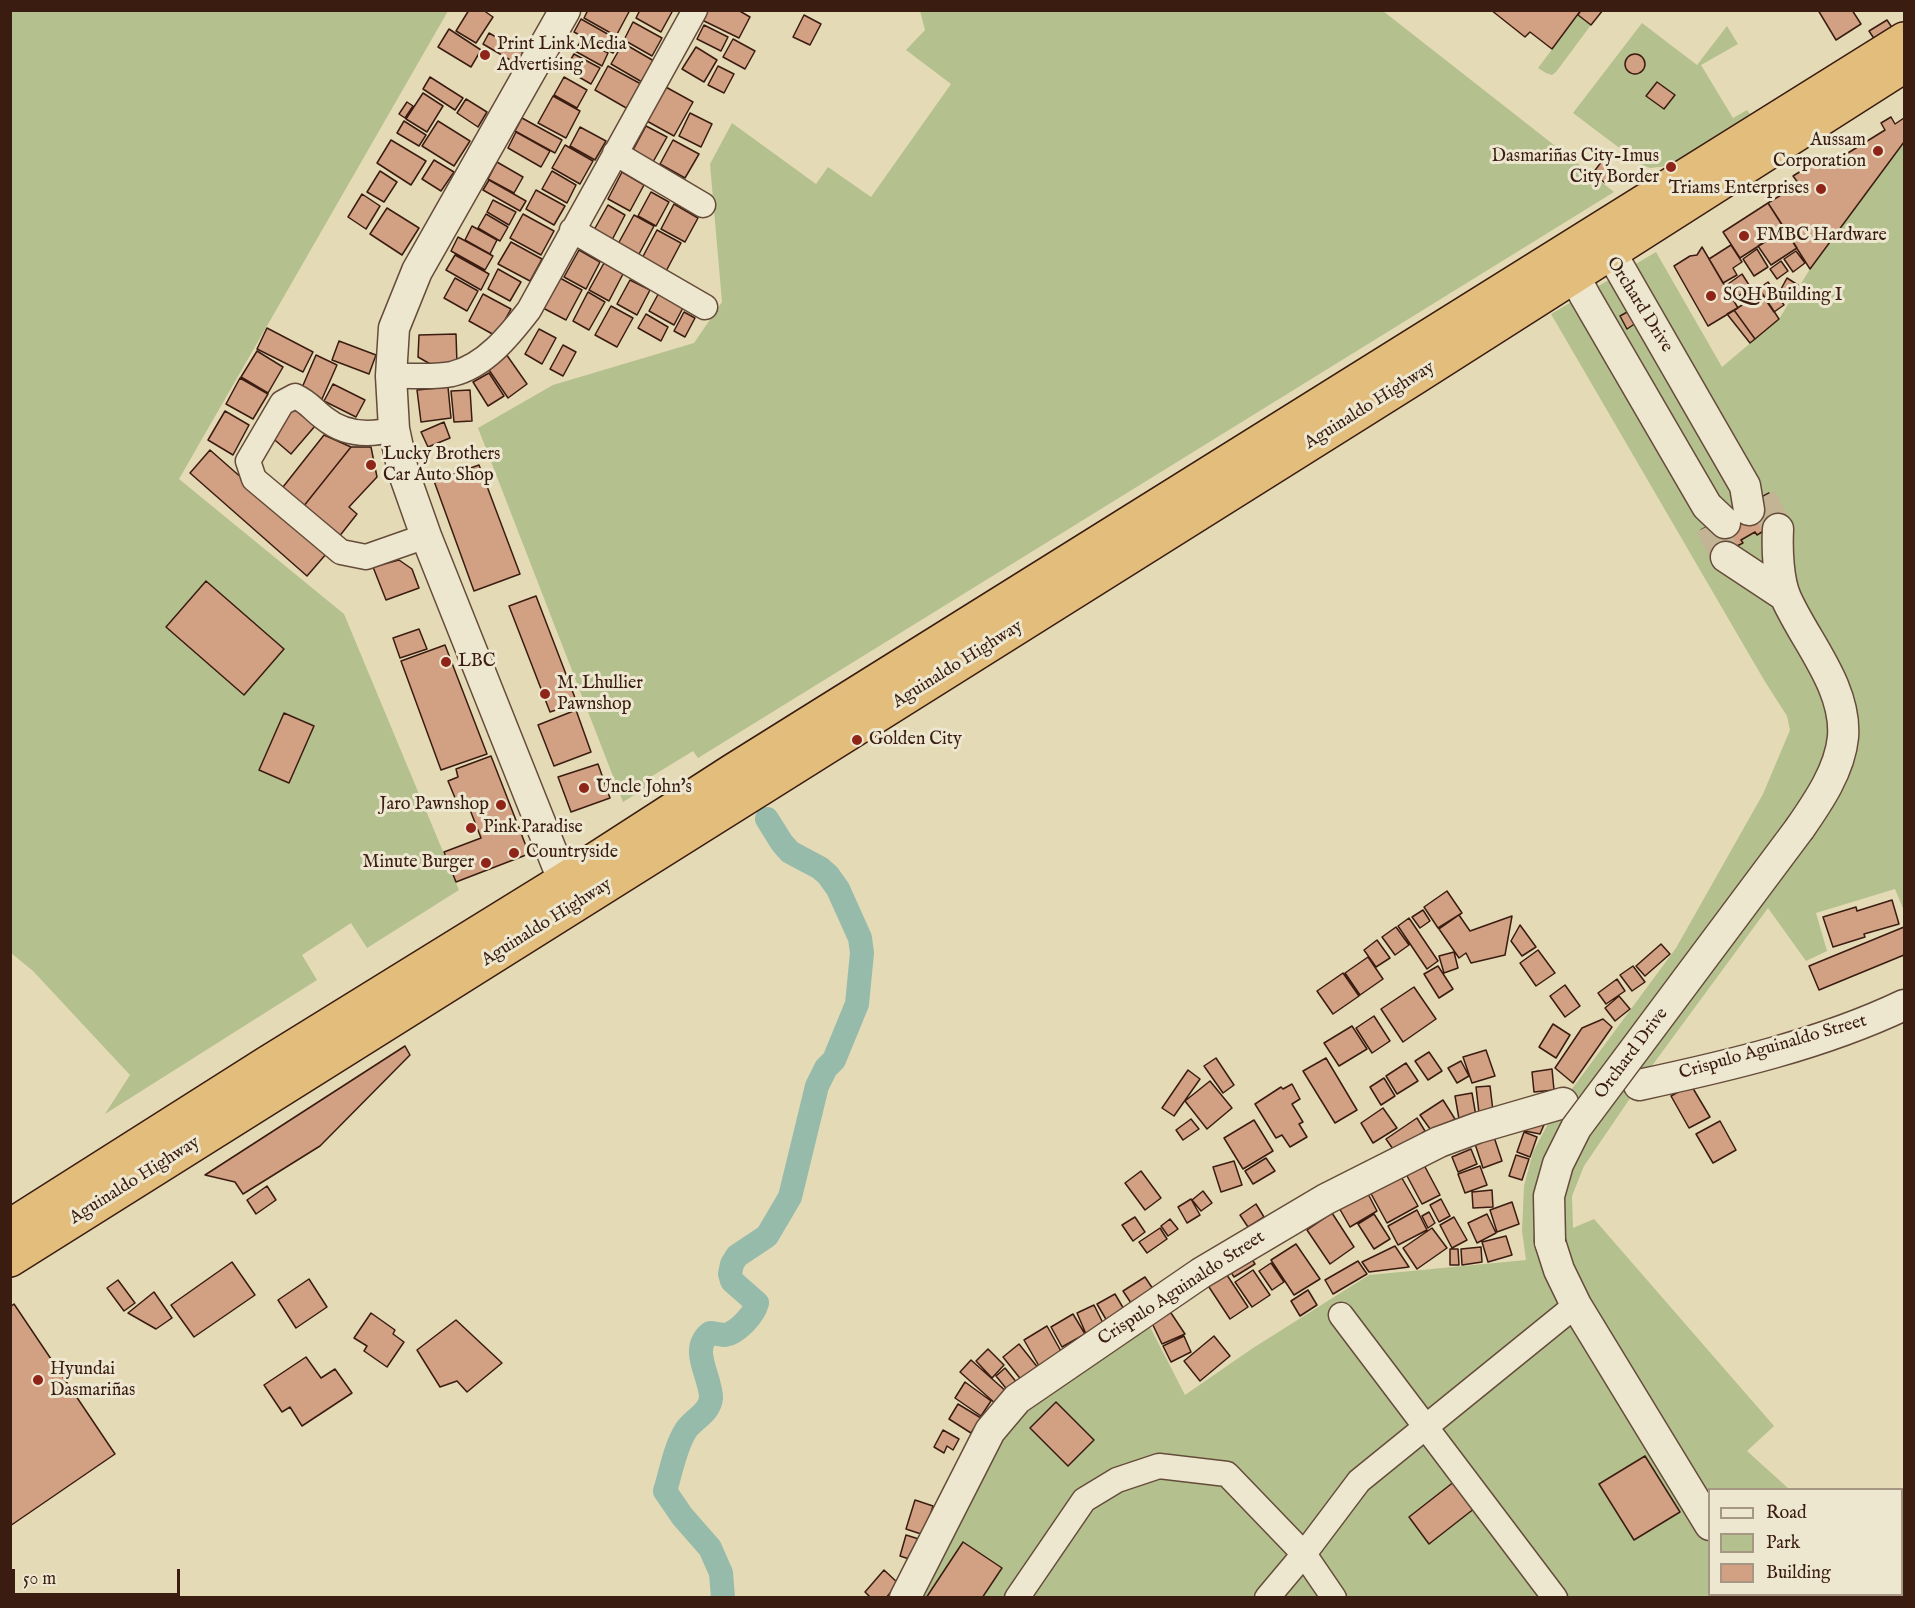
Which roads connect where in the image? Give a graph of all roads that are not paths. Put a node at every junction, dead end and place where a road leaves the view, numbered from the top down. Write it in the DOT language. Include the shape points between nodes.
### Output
graph roads {
  1 [pos="565,10"];
  2 [pos="695,10"];
  3 [pos="1905,39"];
  4 [pos="1905,66"];
  5 [pos="615,153"];
  6 [pos="703,205"];
  7 [pos="572,230"];
  8 [pos="1611,253"];
  9 [pos="1576,259"];
  10 [pos="705,307"];
  11 [pos="391,376"];
  12 [pos="394,429"];
  13 [pos="1744,528"];
  14 [pos="426,536"];
  15 [pos="563,880"];
  16 [pos="1905,1005"];
  17 [pos="1639,1084"];
  18 [pos="1563,1103"];
  19 [pos="65,1209"];
  20 [pos="26,1228"];
  21 [pos="10,1260"];
  22 [pos="1576,1305"];
  23 [pos="1341,1315"];
  24 [pos="1425,1428"];
  25 [pos="1708,1522"];
  26 [pos="1304,1554"];
  27 [pos="905,1598"];
  28 [pos="1017,1598"];
  29 [pos="1267,1598"];
  30 [pos="1334,1598"];
  31 [pos="1555,1598"];
  1 -- 11 [label="street" via="417,271 394,328"];
  2 -- 5 [label="street"];
  3 -- 9 [label="highway, Aguinaldo Highway"];
  4 -- 8 [label="highway, Aguinaldo Highway"];
  5 -- 6 [label="street"];
  5 -- 7 [label="street"];
  7 -- 10 [label="street"];
  7 -- 11 [label="street" via="529,310 508,338 472,366 451,374"];
  8 -- 9 [label="highway, Aguinaldo Highway"];
  8 -- 13 [label="street, Orchard Drive"];
  9 -- 13 [label="street, Orchard Drive"];
  9 -- 15 [label="highway, Aguinaldo Highway" via="753,759"];
  9 -- 19 [label="highway, Aguinaldo Highway" via="1393,392"];
  11 -- 12 [label="street"];
  12 -- 14 [label="street" via="403,471"];
  12 -- 14 [label="street" via="364,435 349,432 324,419 309,402 295,396 282,403 248,460 254,479 341,552 366,557"];
  13 -- 22 [label="street, Orchard Drive, bridge" via="1833,686 1840,704 1843,737 1824,789 1800,828 1576,1128 1558,1164 1549,1196 1550,1242"];
  14 -- 15 [label="street"];
  15 -- 19 [label="highway, Aguinaldo Highway" via="267,1062"];
  16 -- 17 [label="street, Crispulo Aguinaldo Street" via="1842,1031 1710,1070"];
  18 -- 27 [label="street, Crispulo Aguinaldo Street" via="1439,1142 1326,1199 1201,1273 1017,1399 990,1431"];
  19 -- 20 [label="highway, Aguinaldo Highway"];
  20 -- 21 [label="highway, Aguinaldo Highway"];
  22 -- 24 [label="street"];
  22 -- 25 [label="street, Orchard Drive"];
  23 -- 24 [label="street"];
  24 -- 26 [label="street" via="1359,1481"];
  24 -- 31 [label="street"];
  26 -- 28 [label="street" via="1227,1474 1160,1466 1117,1480 1084,1500"];
  26 -- 29 [label="street"];
  26 -- 30 [label="street"];
}
